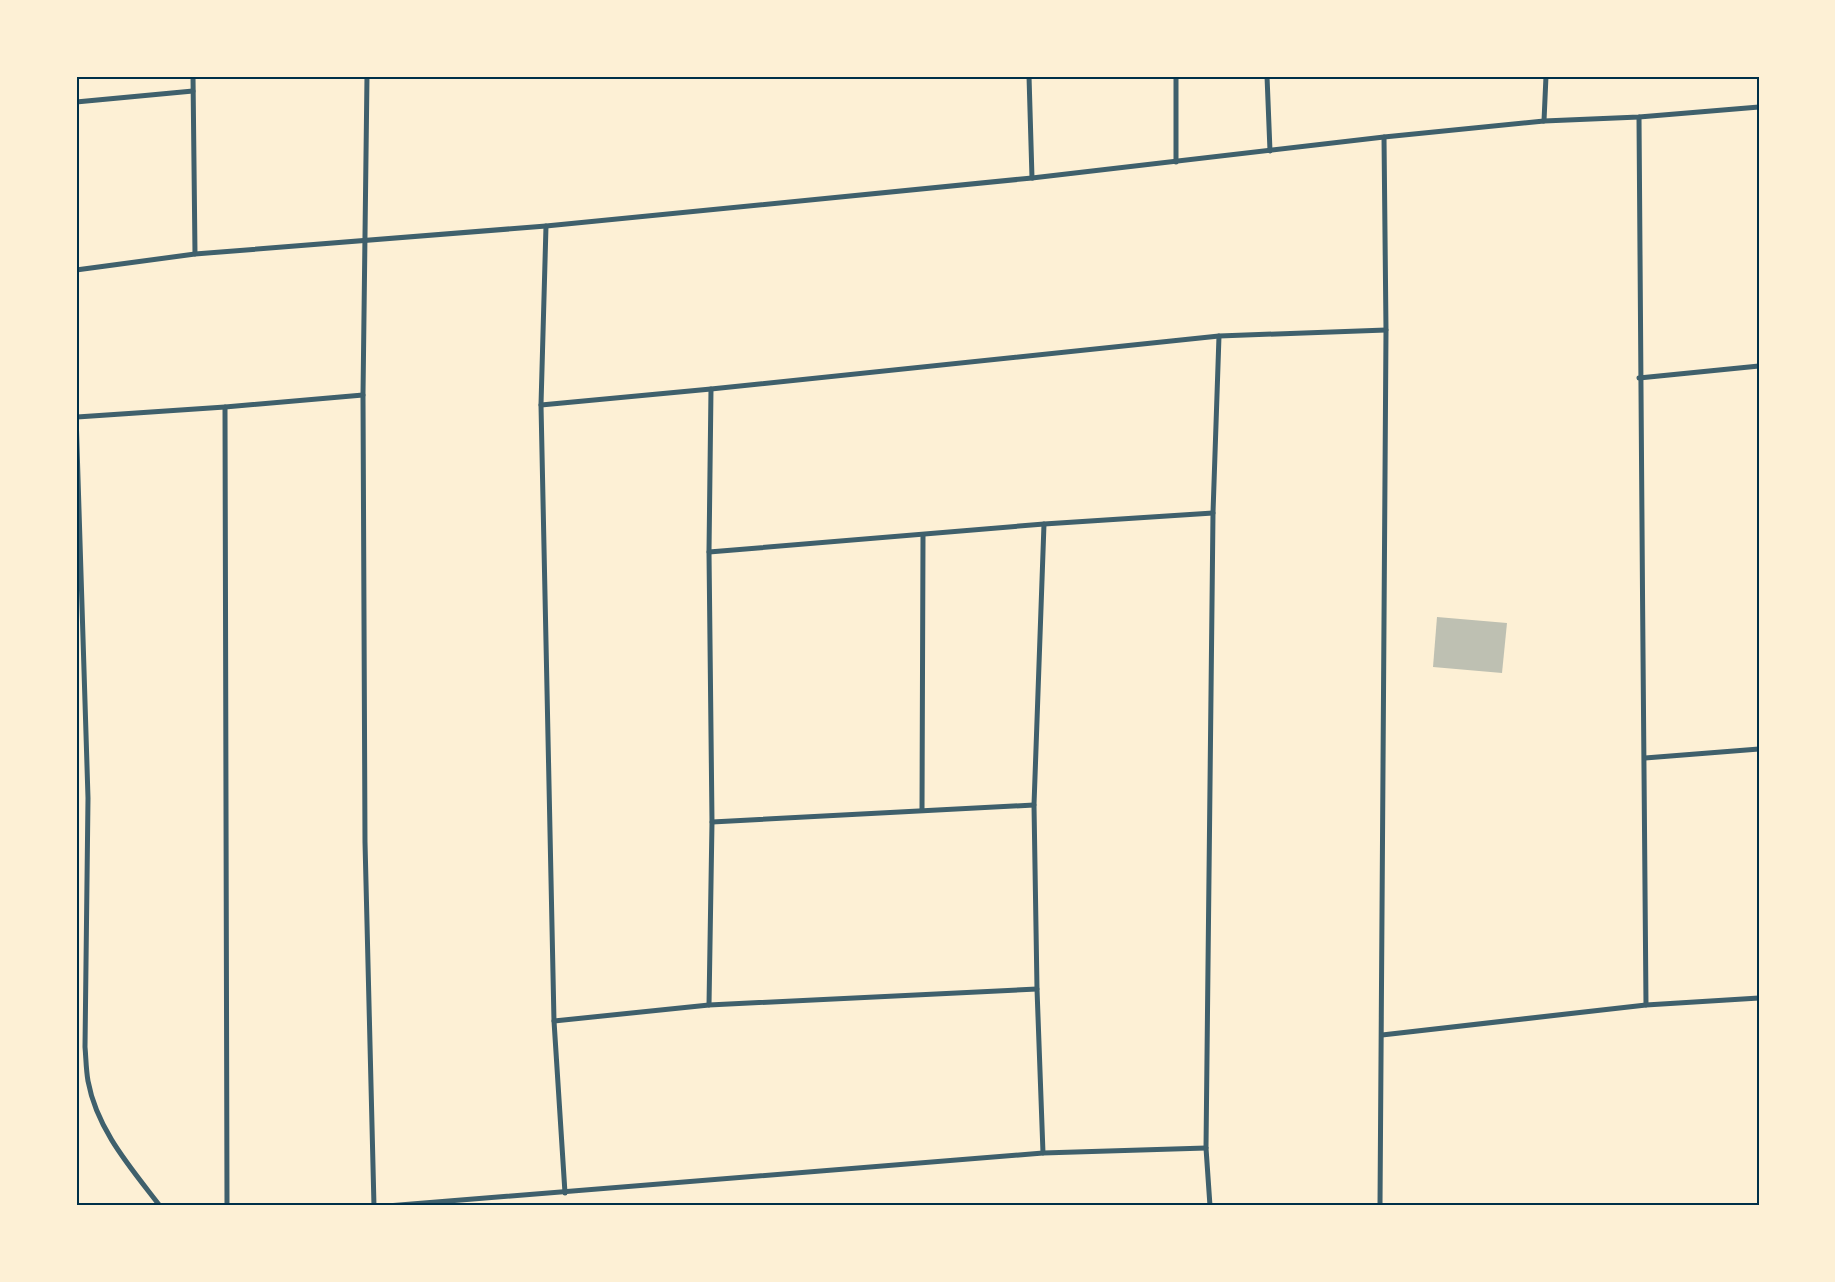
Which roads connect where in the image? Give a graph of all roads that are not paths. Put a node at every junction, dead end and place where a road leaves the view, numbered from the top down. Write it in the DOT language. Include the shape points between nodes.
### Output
graph roads {
  1 [pos="193,76"];
  2 [pos="367,76"];
  3 [pos="1029,76"];
  4 [pos="1176,76"];
  5 [pos="1267,76"];
  6 [pos="1546,76"];
  7 [pos="193,91"];
  8 [pos="76,102"];
  9 [pos="1759,107"];
  10 [pos="1639,117"];
  11 [pos="1544,121"];
  12 [pos="1384,137"];
  13 [pos="1270,151"];
  14 [pos="1176,162"];
  15 [pos="1032,178"];
  16 [pos="546,226"];
  17 [pos="365,241"];
  18 [pos="195,254"];
  19 [pos="76,270"];
  20 [pos="1386,330"];
  21 [pos="1219,336"];
  22 [pos="1759,366"];
  23 [pos="1639,378"];
  24 [pos="711,389"];
  25 [pos="363,395"];
  26 [pos="541,405"];
  27 [pos="225,408"];
  28 [pos="77,416"];
  29 [pos="1213,513"];
  30 [pos="1044,524"];
  31 [pos="923,536"];
  32 [pos="709,552"];
  33 [pos="1759,748"];
  34 [pos="1645,758"];
  35 [pos="1034,805"];
  36 [pos="922,810"];
  37 [pos="712,822"];
  38 [pos="1037,989"];
  39 [pos="1759,998"];
  40 [pos="709,1005"];
  41 [pos="1646,1005"];
  42 [pos="554,1021"];
  43 [pos="1382,1035"];
  44 [pos="1206,1148"];
  45 [pos="1043,1153"];
  46 [pos="565,1193"];
  47 [pos="160,1206"];
  48 [pos="227,1206"];
  49 [pos="374,1206"];
  50 [pos="387,1206"];
  51 [pos="1210,1206"];
  52 [pos="1380,1206"];
  1 -- 7 [label="street"];
  2 -- 17 [label="street"];
  3 -- 15 [label="street"];
  4 -- 14 [label="street"];
  5 -- 13 [label="street"];
  6 -- 11 [label="street"];
  7 -- 8 [label="street"];
  7 -- 18 [label="street"];
  9 -- 10 [label="street"];
  10 -- 11 [label="street"];
  10 -- 23 [label="street"];
  11 -- 12 [label="street"];
  12 -- 13 [label="street"];
  12 -- 20 [label="street"];
  13 -- 14 [label="street"];
  14 -- 15 [label="street"];
  15 -- 16 [label="street"];
  16 -- 17 [label="street"];
  16 -- 26 [label="street"];
  17 -- 18 [label="street"];
  17 -- 25 [label="street"];
  18 -- 19 [label="street"];
  20 -- 21 [label="street"];
  20 -- 43 [label="street"];
  21 -- 24 [label="street"];
  21 -- 29 [label="street"];
  22 -- 23 [label="street"];
  23 -- 34 [label="street"];
  24 -- 26 [label="street"];
  24 -- 32 [label="street"];
  25 -- 27 [label="street"];
  25 -- 49 [label="street" via="365,842"];
  26 -- 42 [label="street"];
  27 -- 28 [label="street"];
  27 -- 48 [label="street"];
  28 -- 47 [label="street" via="88,798 85,1047 88,1082 113,1144"];
  29 -- 30 [label="street"];
  29 -- 44 [label="street"];
  30 -- 31 [label="street"];
  30 -- 35 [label="street"];
  31 -- 32 [label="street"];
  31 -- 36 [label="street"];
  32 -- 37 [label="street"];
  33 -- 34 [label="street"];
  34 -- 41 [label="street"];
  35 -- 36 [label="street"];
  35 -- 38 [label="street"];
  36 -- 37 [label="street"];
  37 -- 40 [label="street"];
  38 -- 40 [label="street"];
  38 -- 45 [label="street"];
  39 -- 41 [label="street"];
  40 -- 42 [label="street"];
  41 -- 43 [label="street"];
  42 -- 46 [label="street"];
  43 -- 52 [label="street"];
  44 -- 45 [label="street"];
  44 -- 51 [label="street"];
  45 -- 46 [label="street"];
  46 -- 50 [label="street"];
}
